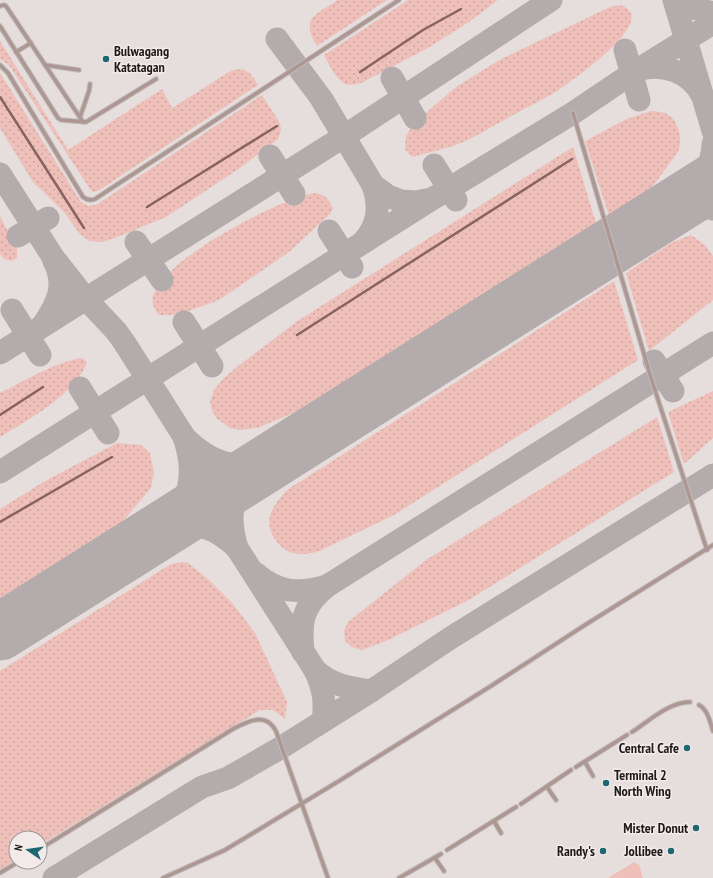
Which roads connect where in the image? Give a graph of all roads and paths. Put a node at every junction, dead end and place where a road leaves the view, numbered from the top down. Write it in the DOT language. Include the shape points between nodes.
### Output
graph roads {
  1 [pos="399,0"];
  2 [pos="0,6"];
  3 [pos="0,26"];
  4 [pos="31,43"];
  5 [pos="16,52"];
  6 [pos="0,64"];
  7 [pos="45,65"];
  8 [pos="79,70"];
  9 [pos="156,79"];
  10 [pos="90,84"];
  11 [pos="573,113"];
  12 [pos="80,117"];
  13 [pos="73,122"];
  14 [pos="83,122"];
  15 [pos="713,546"];
  16 [pos="707,550"];
  17 [pos="690,702"];
  18 [pos="699,705"];
  19 [pos="713,731"];
  20 [pos="632,732"];
  21 [pos="627,735"];
  22 [pos="585,762"];
  23 [pos="576,767"];
  24 [pos="571,770"];
  25 [pos="593,776"];
  26 [pos="547,787"];
  27 [pos="556,800"];
  28 [pos="302,803"];
  29 [pos="521,804"];
  30 [pos="516,807"];
  31 [pos="494,821"];
  32 [pos="501,833"];
  33 [pos="48,843"];
  34 [pos="447,850"];
  35 [pos="441,854"];
  36 [pos="435,858"];
  37 [pos="444,871"];
  38 [pos="163,878"];
  39 [pos="328,878"];
  40 [pos="399,878"];
  1 -- 6 [label="lane" via="92,200 83,197 8,73"];
  2 -- 4 [label="lane" via="6,6"];
  3 -- 5 [label="lane"];
  4 -- 5 [label="lane"];
  4 -- 7 [label="lane"];
  5 -- 13 [label="lane" via="58,118"];
  7 -- 8 [label="lane"];
  7 -- 12 [label="lane"];
  9 -- 14 [label="lane"];
  10 -- 12 [label="lane"];
  11 -- 16 [label="lane" via="652,381"];
  12 -- 13 [label="lane"];
  12 -- 14 [label="lane"];
  13 -- 14 [label="lane"];
  15 -- 16 [label="lane"];
  16 -- 28 [label="lane"];
  17 -- 20 [label="lane" via="680,702 671,706"];
  18 -- 19 [label="lane" via="704,707"];
  21 -- 22 [label="lane"];
  22 -- 23 [label="lane"];
  22 -- 25 [label="lane"];
  24 -- 26 [label="lane"];
  26 -- 27 [label="lane"];
  26 -- 29 [label="lane"];
  28 -- 33 [label="lane" via="273,726 256,719 233,729"];
  28 -- 38 [label="lane" via="224,850"];
  28 -- 39 [label="lane"];
  30 -- 31 [label="lane"];
  31 -- 32 [label="lane"];
  31 -- 34 [label="lane"];
  35 -- 36 [label="lane"];
  36 -- 37 [label="lane"];
  36 -- 40 [label="lane"];
}
